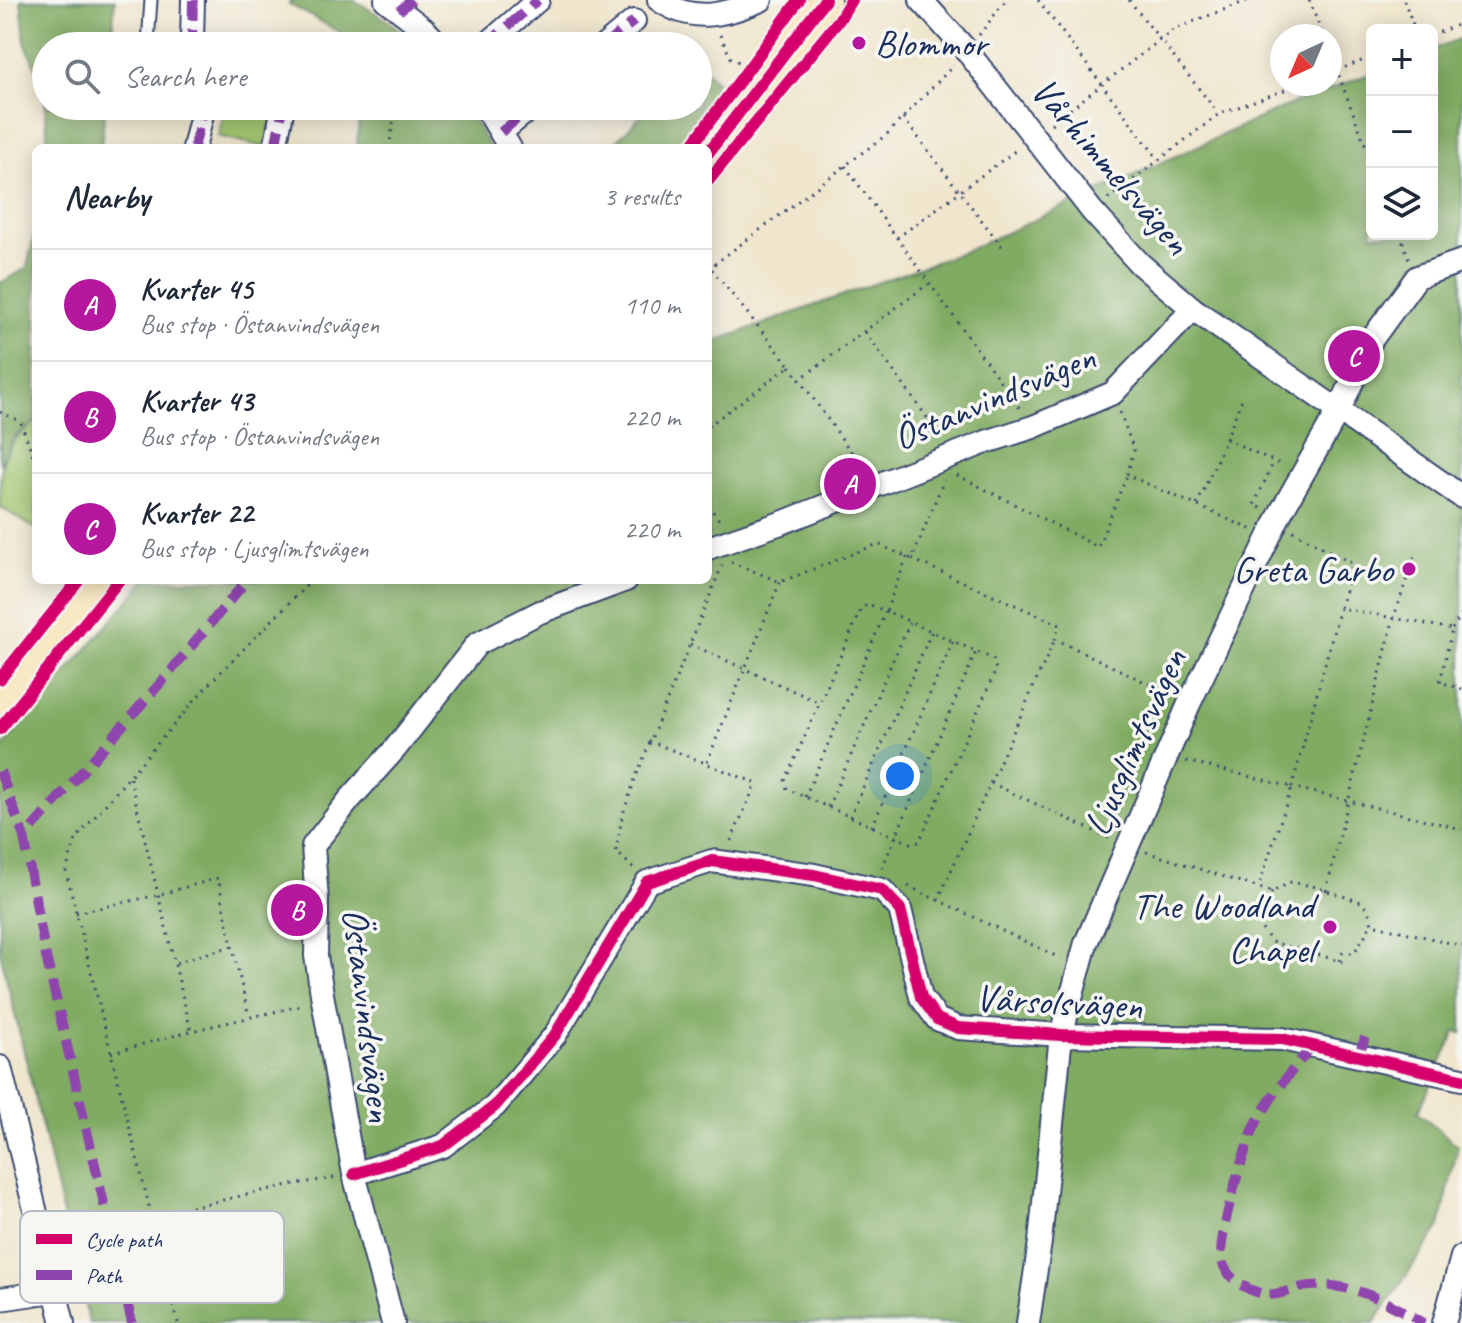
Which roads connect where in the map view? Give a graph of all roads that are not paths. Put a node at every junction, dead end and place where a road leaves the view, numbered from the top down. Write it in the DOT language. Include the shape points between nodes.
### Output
graph roads {
  1 [pos="151,0"];
  2 [pos="193,0"];
  3 [pos="538,0"];
  4 [pos="659,0"];
  5 [pos="761,0"];
  6 [pos="825,0"];
  7 [pos="928,3"];
  8 [pos="399,4"];
  9 [pos="634,21"];
  10 [pos="149,32"];
  11 [pos="192,32"];
  12 [pos="427,32"];
  13 [pos="501,32"];
  14 [pos="621,32"];
  15 [pos="201,120"];
  16 [pos="280,120"];
  17 [pos="494,120"];
  18 [pos="522,120"];
  19 [pos="506,140"];
  20 [pos="195,144"];
  21 [pos="276,144"];
  22 [pos="712,148"];
  23 [pos="1462,261"];
  24 [pos="1193,309"];
  25 [pos="1339,410"];
  26 [pos="1462,497"];
  27 [pos="712,547"];
  28 [pos="96,584"];
  29 [pos="615,584"];
  30 [pos="0,704"];
  31 [pos="1061,1035"];
  32 [pos="0,1067"];
  33 [pos="1462,1079"];
  34 [pos="354,1174"];
  35 [pos="35,1211"];
  36 [pos="1462,1257"];
  37 [pos="20,1296"];
  38 [pos="0,1299"];
  39 [pos="57,1303"];
  40 [pos="63,1323"];
  41 [pos="393,1323"];
  42 [pos="1028,1323"];
  43 [pos="1444,1323"];
  1 -- 10 [label="lane"];
  2 -- 11 [label="street"];
  3 -- 13 [label="street"];
  4 -- 5 [label="street" via="674,10 701,16"];
  6 -- 22 [label="street"];
  7 -- 24 [label="street, Vårhimmelsvägen" via="1092,211 1140,264"];
  8 -- 12 [label="street"];
  9 -- 14 [label="street"];
  15 -- 20 [label="street"];
  16 -- 21 [label="street"];
  17 -- 19 [label="street"];
  18 -- 19 [label="street"];
  23 -- 25 [label="street, Ljusglimtsvägen" via="1417,277 1372,339"];
  24 -- 25 [label="street, Vårhimmelsvägen"];
  24 -- 27 [label="street, Östanvindsvägen" via="1113,393"];
  25 -- 26 [label="street, Vårhimmelsvägen"];
  25 -- 31 [label="street, Ljusglimtsvägen" via="1274,525 1189,704 1086,943"];
  28 -- 30 [label="street"];
  29 -- 34 [label="street, Östanvindsvägen" via="540,612 477,644 313,846 316,956"];
  31 -- 33 [label="street, Vårsolsvägen" via="1282,1039"];
  31 -- 34 [label="street, Vårsolsvägen" via="958,1028 937,1019 921,997 900,909 886,884 712,861 647,882 555,1035 495,1106 443,1146"];
  31 -- 42 [label="street, Ljusglimtsvägen"];
  32 -- 35 [label="street"];
  34 -- 41 [label="street, Östanvindsvägen"];
  36 -- 43 [label="street"];
  37 -- 38 [label="street"];
  39 -- 40 [label="street"];
}
